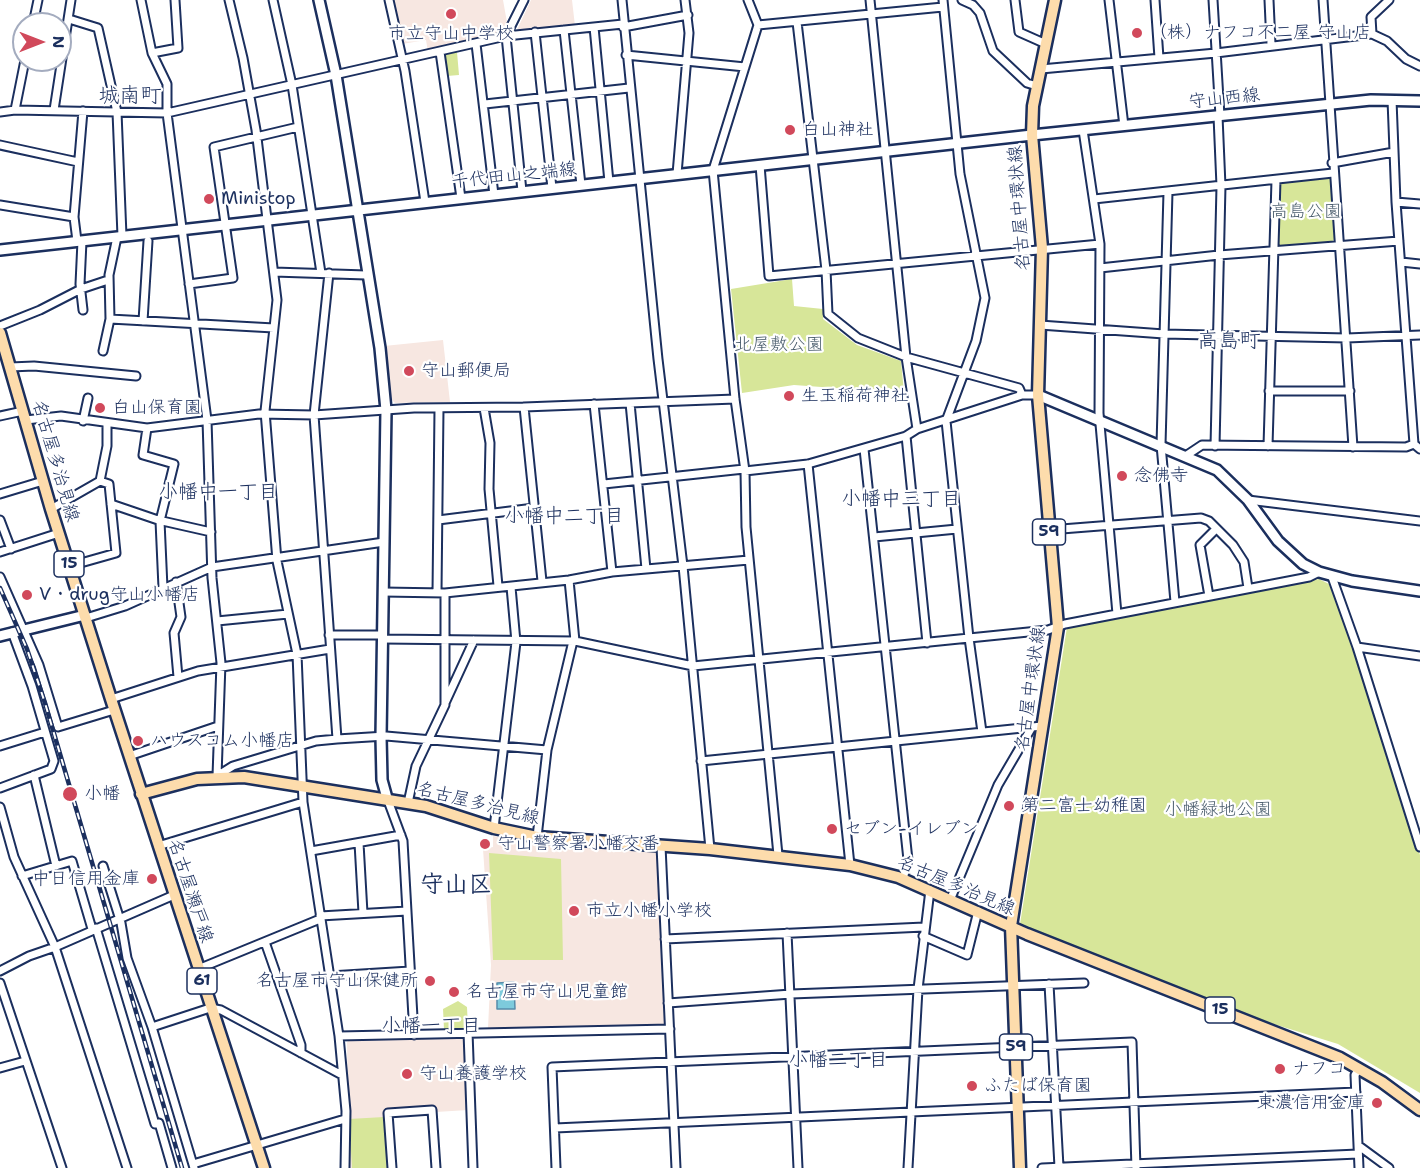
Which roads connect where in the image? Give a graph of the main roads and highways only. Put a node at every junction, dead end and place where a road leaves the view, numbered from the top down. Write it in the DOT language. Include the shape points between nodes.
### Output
graph roads {
  1 [pos="1055,0"];
  2 [pos="0,334"];
  3 [pos="139,794"];
  4 [pos="1011,926"];
  5 [pos="1420,1110"];
  6 [pos="264,1168"];
  7 [pos="1020,1168"];
  1 -- 4 [label="main road, 名古屋中環状線 / 59" via="1037,86 1032,135 1042,248 1038,395 1058,627 1037,727"];
  2 -- 3 [label="main road, 名古屋多治見線 / 15"];
  3 -- 4 [label="main road, 名古屋多治見線 / 15" via="217,776 408,802 537,837 778,855 850,865 903,879"];
  3 -- 6 [label="main road, 名古屋瀬戸線 / 61"];
  4 -- 5 [label="main road, 名古屋多治見線 / 15" via="1359,1068"];
  4 -- 7 [label="main road, 名古屋中環状線 / 59"];
}
